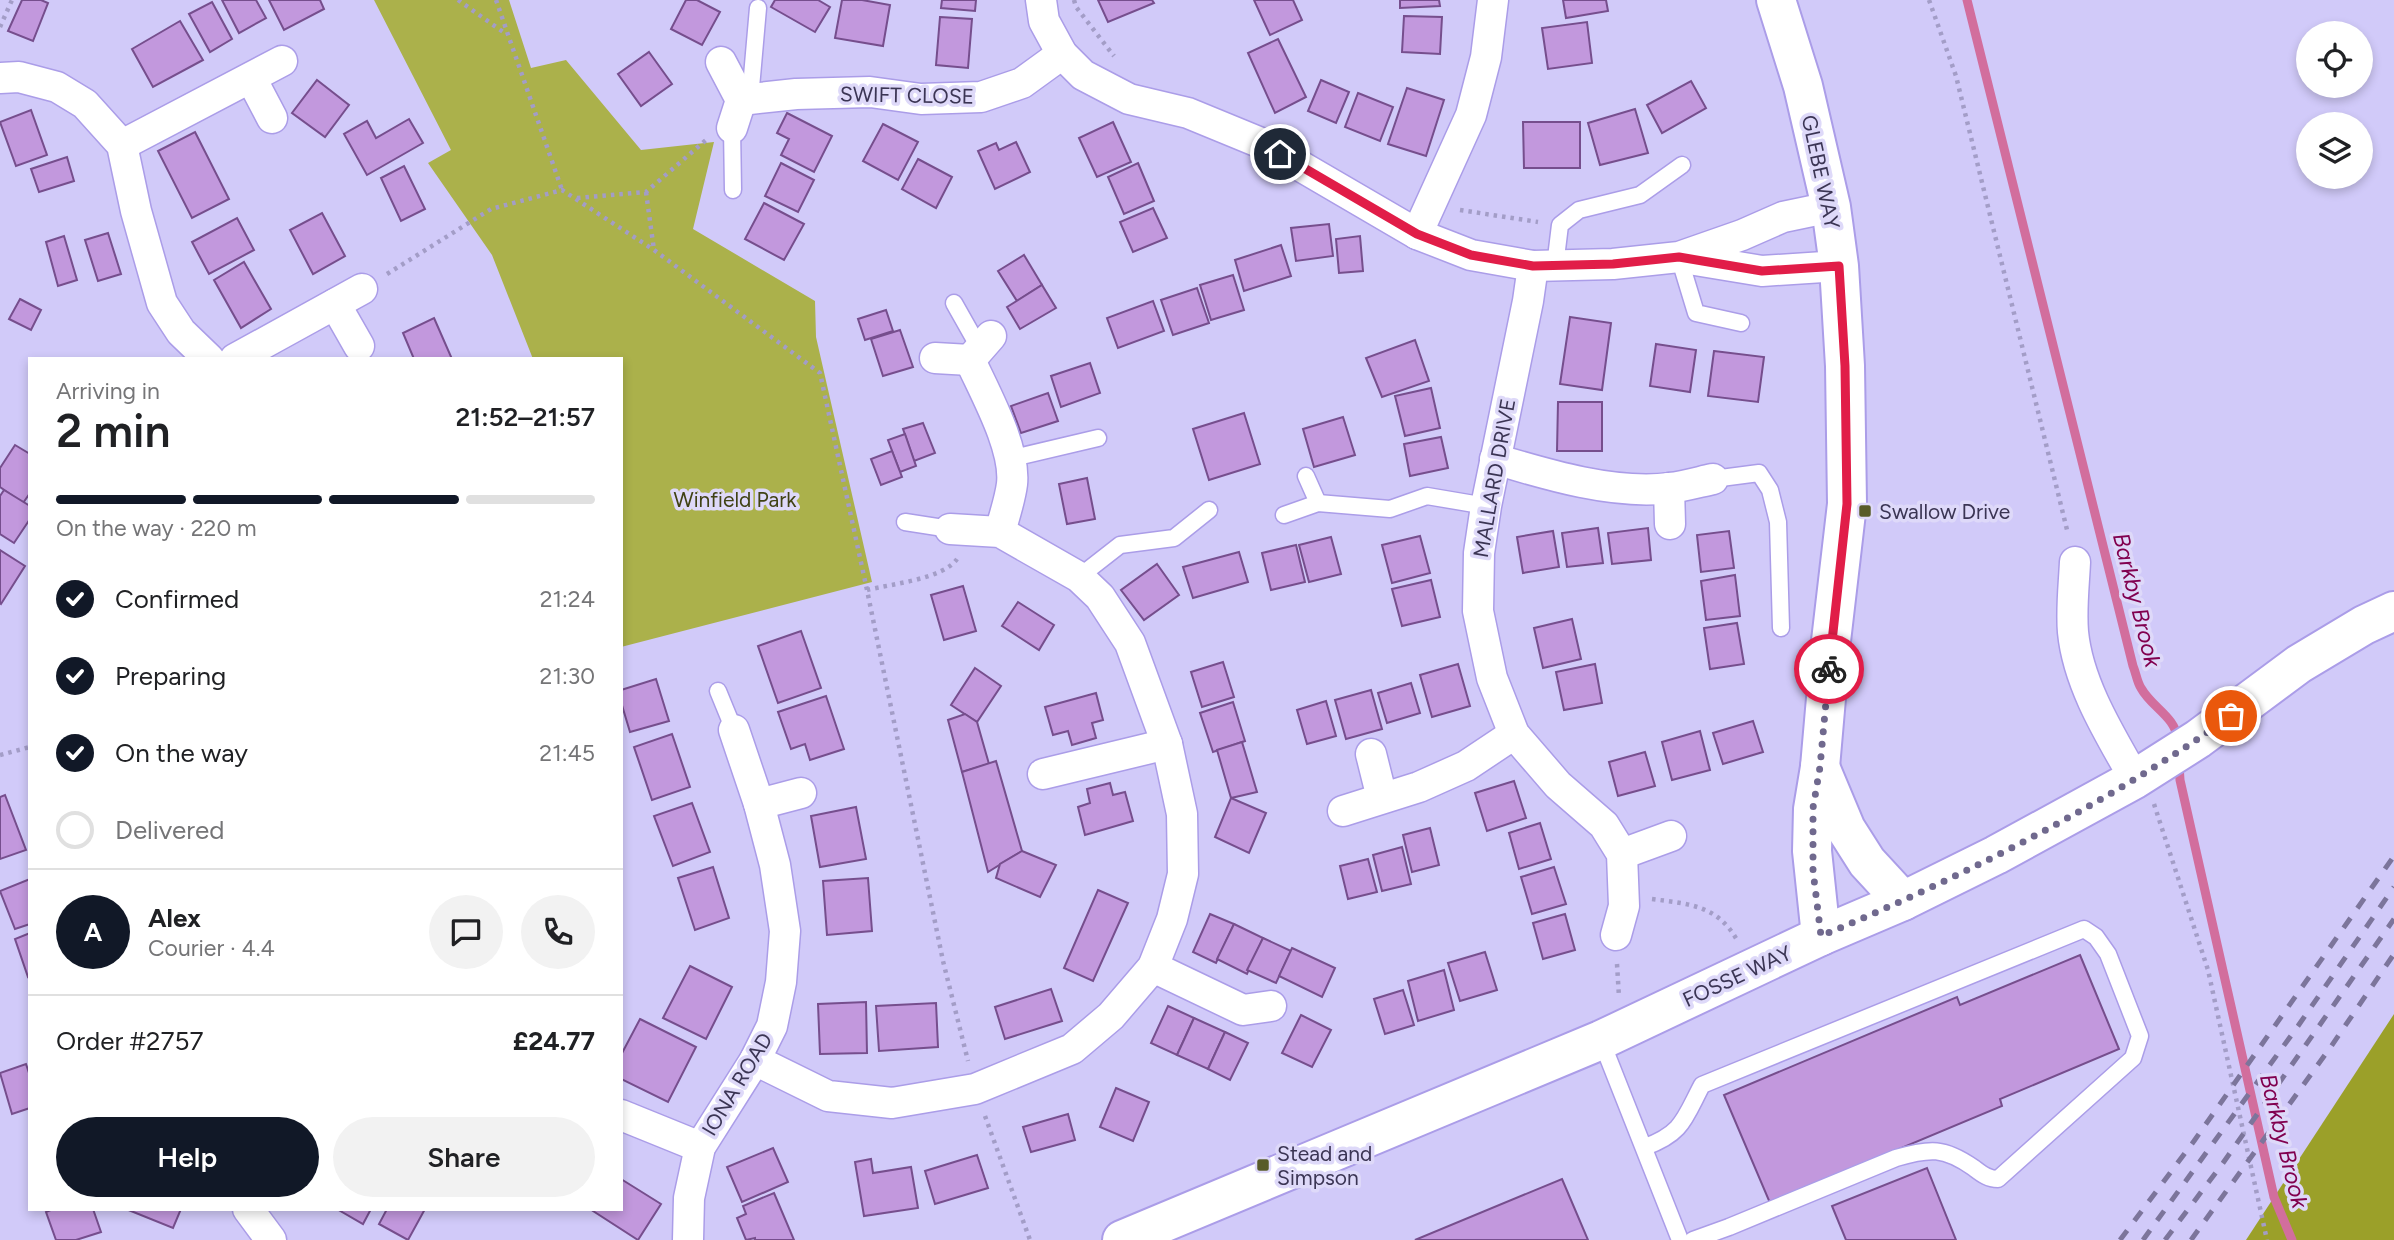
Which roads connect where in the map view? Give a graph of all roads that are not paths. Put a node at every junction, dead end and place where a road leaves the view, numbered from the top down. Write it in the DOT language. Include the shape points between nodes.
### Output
graph roads {
  1 [pos="1041,0"];
  2 [pos="1493,0"];
  3 [pos="1776,0"];
  4 [pos="758,8"];
  5 [pos="1062,54"];
  6 [pos="282,61"];
  7 [pos="721,62"];
  8 [pos="0,78"];
  9 [pos="251,78"];
  10 [pos="746,99"];
  11 [pos="272,118"];
  12 [pos="732,128"];
  13 [pos="122,145"];
  14 [pos="1682,164"];
  15 [pos="733,190"];
  16 [pos="1831,207"];
  17 [pos="1417,234"];
  18 [pos="1679,257"];
  19 [pos="1544,266"];
  20 [pos="1839,266"];
  21 [pos="362,289"];
  22 [pos="954,303"];
  23 [pos="335,304"];
  24 [pos="1741,323"];
  25 [pos="359,346"];
  26 [pos="980,348"];
  27 [pos="207,357"];
  28 [pos="239,357"];
  29 [pos="934,359"];
  30 [pos="1098,438"];
  31 [pos="1009,459"];
  32 [pos="1495,459"];
  33 [pos="1306,476"];
  34 [pos="1713,480"];
  35 [pos="1669,488"];
  36 [pos="1318,503"];
  37 [pos="1486,506"];
  38 [pos="1209,510"];
  39 [pos="1284,515"];
  40 [pos="905,522"];
  41 [pos="1671,524"];
  42 [pos="958,530"];
  43 [pos="1000,532"];
  44 [pos="2075,562"];
  45 [pos="1079,577"];
  46 [pos="2394,611"];
  47 [pos="1781,628"];
  48 [pos="718,691"];
  49 [pos="734,730"];
  50 [pos="1514,734"];
  51 [pos="1167,744"];
  52 [pos="1371,754"];
  53 [pos="1820,767"];
  54 [pos="2146,772"];
  55 [pos="1043,775"];
  56 [pos="801,793"];
  57 [pos="1382,798"];
  58 [pos="759,804"];
  59 [pos="1343,811"];
  60 [pos="1671,836"];
  61 [pos="1622,854"];
  62 [pos="1903,901"];
  63 [pos="1616,935"];
  64 [pos="1821,936"];
  65 [pos="1153,967"];
  66 [pos="1271,1006"];
  67 [pos="1616,1033"];
  68 [pos="755,1059"];
  69 [pos="623,1116"];
  70 [pos="700,1147"];
  71 [pos="1644,1147"];
  72 [pos="249,1211"];
  73 [pos="271,1240"];
  74 [pos="688,1240"];
  75 [pos="1122,1240"];
  76 [pos="1680,1240"];
  77 [pos="1693,1240"];
  1 -- 5 [label="street" via="1044,21"];
  2 -- 17 [label="street" via="1486,57 1471,115"];
  3 -- 16 [label="street, GLEBE WAY" via="1803,86"];
  4 -- 10 [label="lane"];
  5 -- 10 [label="street, SWIFT CLOSE" via="1022,83 981,97 921,99 870,92"];
  5 -- 17 [label="street" via="1083,75 1129,99 1188,113 1261,143"];
  6 -- 9 [label="street"];
  7 -- 10 [label="street"];
  8 -- 13 [label="street" via="19,77 57,87 85,104"];
  9 -- 11 [label="street"];
  9 -- 13 [label="street"];
  10 -- 12 [label="street"];
  12 -- 15 [label="lane"];
  13 -- 27 [label="street" via="162,303 181,332"];
  14 -- 19 [label="lane" via="1640,195 1579,210 1560,225"];
  16 -- 18 [label="street" via="1783,217"];
  16 -- 20 [label="street, GLEBE WAY"];
  17 -- 19 [label="street" via="1471,255"];
  18 -- 19 [label="street"];
  18 -- 20 [label="street" via="1762,271"];
  18 -- 24 [label="lane" via="1696,313"];
  19 -- 32 [label="street, MALLARD DRIVE" via="1528,301"];
  20 -- 53 [label="street, GLEBE WAY" via="1847,504"];
  21 -- 23 [label="street"];
  22 -- 26 [label="lane"];
  23 -- 25 [label="street"];
  23 -- 28 [label="street"];
  26 -- 29 [label="street"];
  26 -- 31 [label="street"];
  30 -- 31 [label="lane"];
  31 -- 43 [label="street" via="1012,482"];
  32 -- 35 [label="street" via="1560,478"];
  32 -- 37 [label="street, MALLARD DRIVE"];
  33 -- 36 [label="lane"];
  34 -- 35 [label="street"];
  34 -- 47 [label="lane" via="1759,473 1770,490 1778,522"];
  35 -- 41 [label="street"];
  36 -- 37 [label="lane" via="1390,509 1426,496"];
  36 -- 39 [label="lane"];
  37 -- 50 [label="street, MALLARD DRIVE" via="1478,611 1492,678"];
  38 -- 45 [label="lane" via="1174,538 1120,545"];
  40 -- 42 [label="lane"];
  42 -- 43 [label="street"];
  43 -- 45 [label="street"];
  44 -- 54 [label="street" via="2073,632 2086,685 2108,732"];
  45 -- 51 [label="street" via="1100,597 1130,643"];
  46 -- 54 [label="street, FOSSE WAY" via="2299,664"];
  48 -- 49 [label="lane"];
  49 -- 58 [label="street, IONA ROAD"];
  50 -- 57 [label="street" via="1466,766"];
  50 -- 61 [label="street, MALLARD DRIVE" via="1558,785 1604,825"];
  51 -- 55 [label="street"];
  51 -- 65 [label="street" via="1182,814 1183,874"];
  52 -- 57 [label="street"];
  53 -- 62 [label="street, GLEBE WAY" via="1846,829 1867,862"];
  53 -- 64 [label="street, GLEBE WAY" via="1812,851"];
  54 -- 62 [label="street, FOSSE WAY" via="2027,840"];
  56 -- 58 [label="street"];
  57 -- 59 [label="street"];
  58 -- 68 [label="street, IONA ROAD" via="785,931 772,1026"];
  60 -- 61 [label="street"];
  61 -- 63 [label="street, MALLARD DRIVE" via="1624,906"];
  62 -- 64 [label="street, FOSSE WAY"];
  64 -- 67 [label="street, FOSSE WAY"];
  65 -- 66 [label="street" via="1243,1010"];
  65 -- 68 [label="street" via="1111,1016 1072,1049 975,1089 892,1103 828,1096"];
  67 -- 71 [label="lane"];
  67 -- 75 [label="street, FOSSE WAY"];
  68 -- 70 [label="street, IONA ROAD"];
  69 -- 70 [label="street"];
  70 -- 74 [label="street, IONA ROAD" via="689,1198"];
  71 -- 76 [label="lane"];
  71 -- 77 [label="lane" via="1679,1129 1702,1086 2084,929 2108,954 2140,1036 2133,1058 1998,1179 1956,1156 1921,1150"];
  72 -- 73 [label="street"];
}
